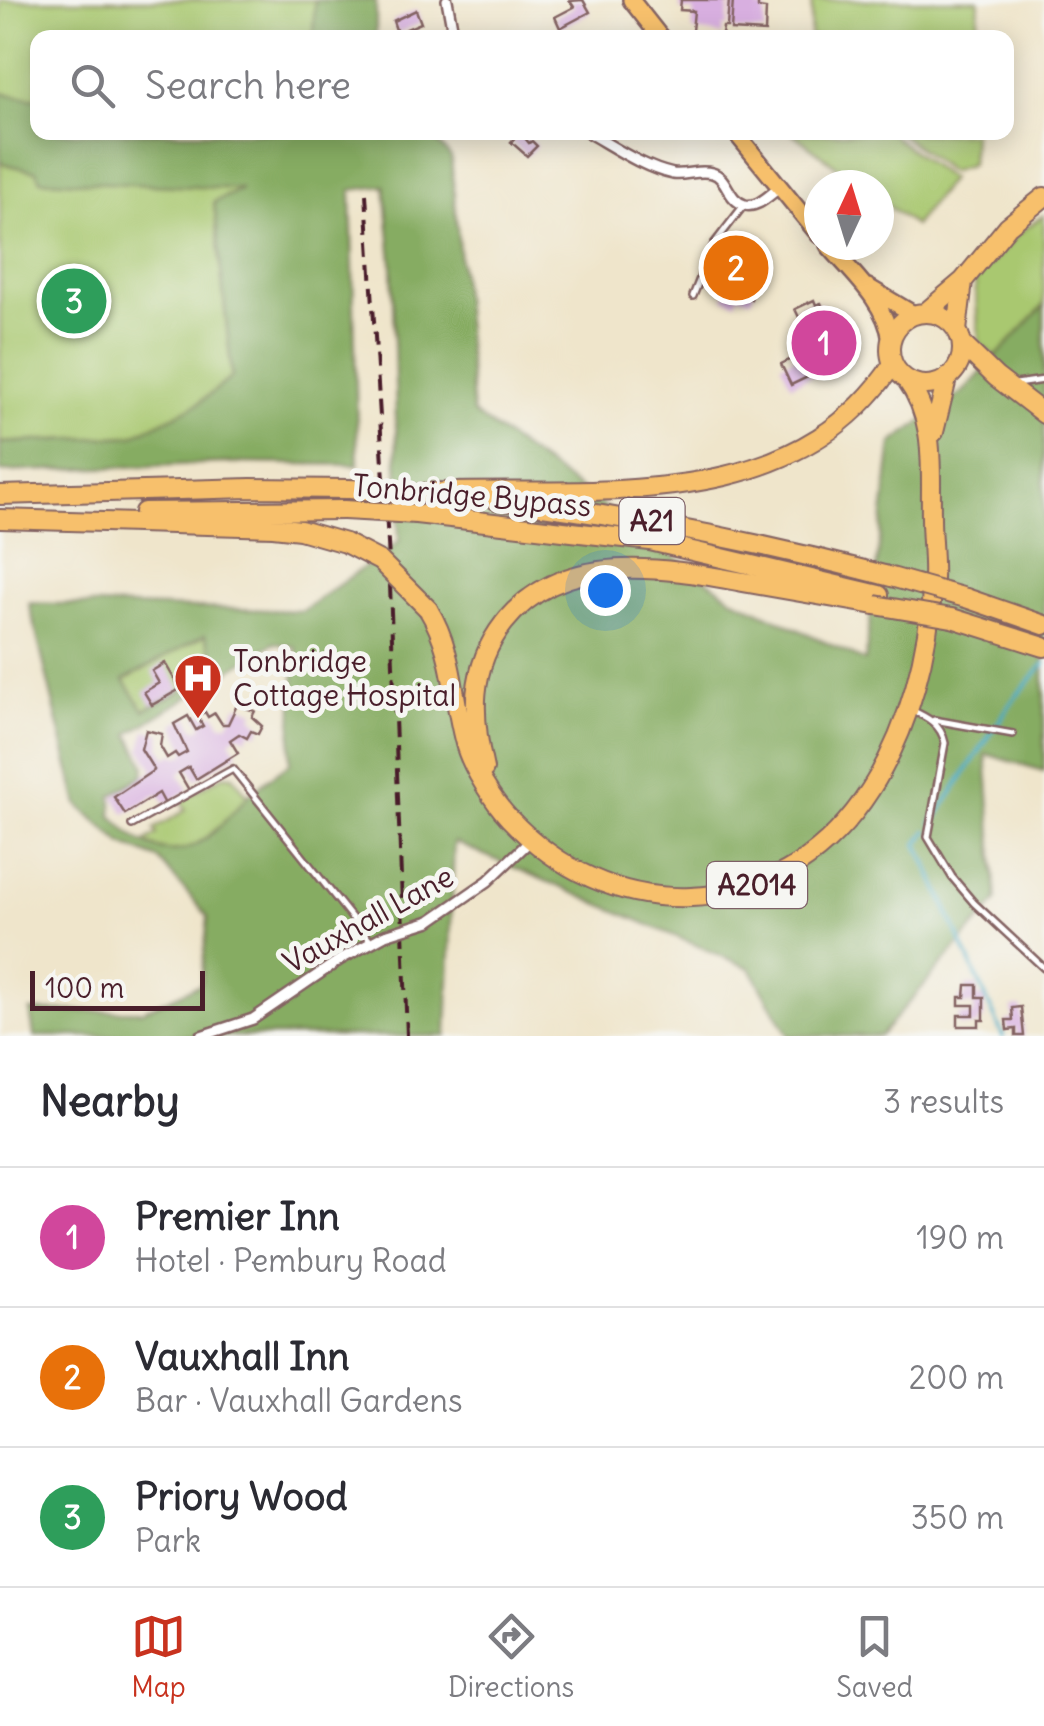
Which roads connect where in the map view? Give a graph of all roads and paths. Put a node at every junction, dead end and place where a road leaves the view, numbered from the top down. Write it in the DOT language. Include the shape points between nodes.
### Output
graph roads {
  1 [pos="447,0"];
  2 [pos="631,0"];
  3 [pos="453,30"];
  4 [pos="654,30"];
  5 [pos="601,140"];
  6 [pos="741,140"];
  7 [pos="778,188"];
  8 [pos="1044,198"];
  9 [pos="744,205"];
  10 [pos="804,218"];
  11 [pos="842,260"];
  12 [pos="963,280"];
  13 [pos="864,285"];
  14 [pos="693,296"];
  15 [pos="920,314"];
  16 [pos="959,338"];
  17 [pos="891,340"];
  18 [pos="893,364"];
  19 [pos="950,375"];
  20 [pos="906,379"];
  21 [pos="1044,380"];
  22 [pos="1002,382"];
  23 [pos="1044,414"];
  24 [pos="931,452"];
  25 [pos="419,493"];
  26 [pos="0,495"];
  27 [pos="0,517"];
  28 [pos="877,600"];
  29 [pos="1044,625"];
  30 [pos="1044,647"];
  31 [pos="906,708"];
  32 [pos="931,720"];
  33 [pos="1013,734"];
  34 [pos="488,786"];
  35 [pos="132,825"];
  36 [pos="531,840"];
  37 [pos="370,942"];
  38 [pos="1044,968"];
  39 [pos="201,1036"];
  1 -- 3 [label="street"];
  2 -- 4 [label="main road"];
  5 -- 9 [label="street" via="676,174 712,173"];
  6 -- 7 [label="main road"];
  7 -- 9 [label="street"];
  7 -- 10 [label="main road"];
  8 -- 12 [label="highway" via="1008,226"];
  9 -- 14 [label="lane" via="714,244"];
  11 -- 13 [label="main road"];
  12 -- 15 [label="highway"];
  12 -- 16 [label="highway"];
  13 -- 15 [label="main road"];
  13 -- 17 [label="main road"];
  15 -- 16 [label="highway" via="944,318"];
  15 -- 17 [label="highway" via="900,324"];
  16 -- 19 [label="highway" via="961,359"];
  16 -- 22 [label="highway"];
  17 -- 18 [label="highway"];
  18 -- 20 [label="highway"];
  18 -- 25 [label="highway" via="876,389 814,440 739,473 628,490"];
  19 -- 20 [label="highway" via="926,385"];
  19 -- 22 [label="highway" via="980,371"];
  19 -- 24 [label="highway, A2014"];
  20 -- 24 [label="highway, A2014" via="928,422"];
  21 -- 22 [label="lane"];
  22 -- 23 [label="highway"];
  24 -- 31 [label="highway, A2014" via="932,582 922,656"];
  25 -- 26 [label="highway, Tonbridge Bypass / A21, bridge" via="251,488"];
  25 -- 29 [label="highway, Tonbridge Bypass / A21, bridge" via="594,512 769,545"];
  27 -- 28 [label="highway, Tonbridge Bypass / A21, bridge" via="249,509 416,514 650,541"];
  27 -- 34 [label="highway, bridge" via="300,530 380,561 428,610 448,652 467,751"];
  28 -- 30 [label="highway, bridge"];
  28 -- 34 [label="highway" via="653,568 601,570 554,584 515,610 481,664 475,726"];
  31 -- 32 [label="lane"];
  31 -- 36 [label="highway, A2014" via="877,778 844,827 802,863 748,889 705,897 648,895 582,874"];
  32 -- 33 [label="lane"];
  32 -- 38 [label="lane" via="944,743 928,837 974,904"];
  34 -- 36 [label="highway"];
  35 -- 37 [label="lane" via="233,769"];
  36 -- 37 [label="street, Vauxhall Lane, bridge" via="488,881 430,921"];
  37 -- 39 [label="street, Vauxhall Lane" via="253,1019"];
}
